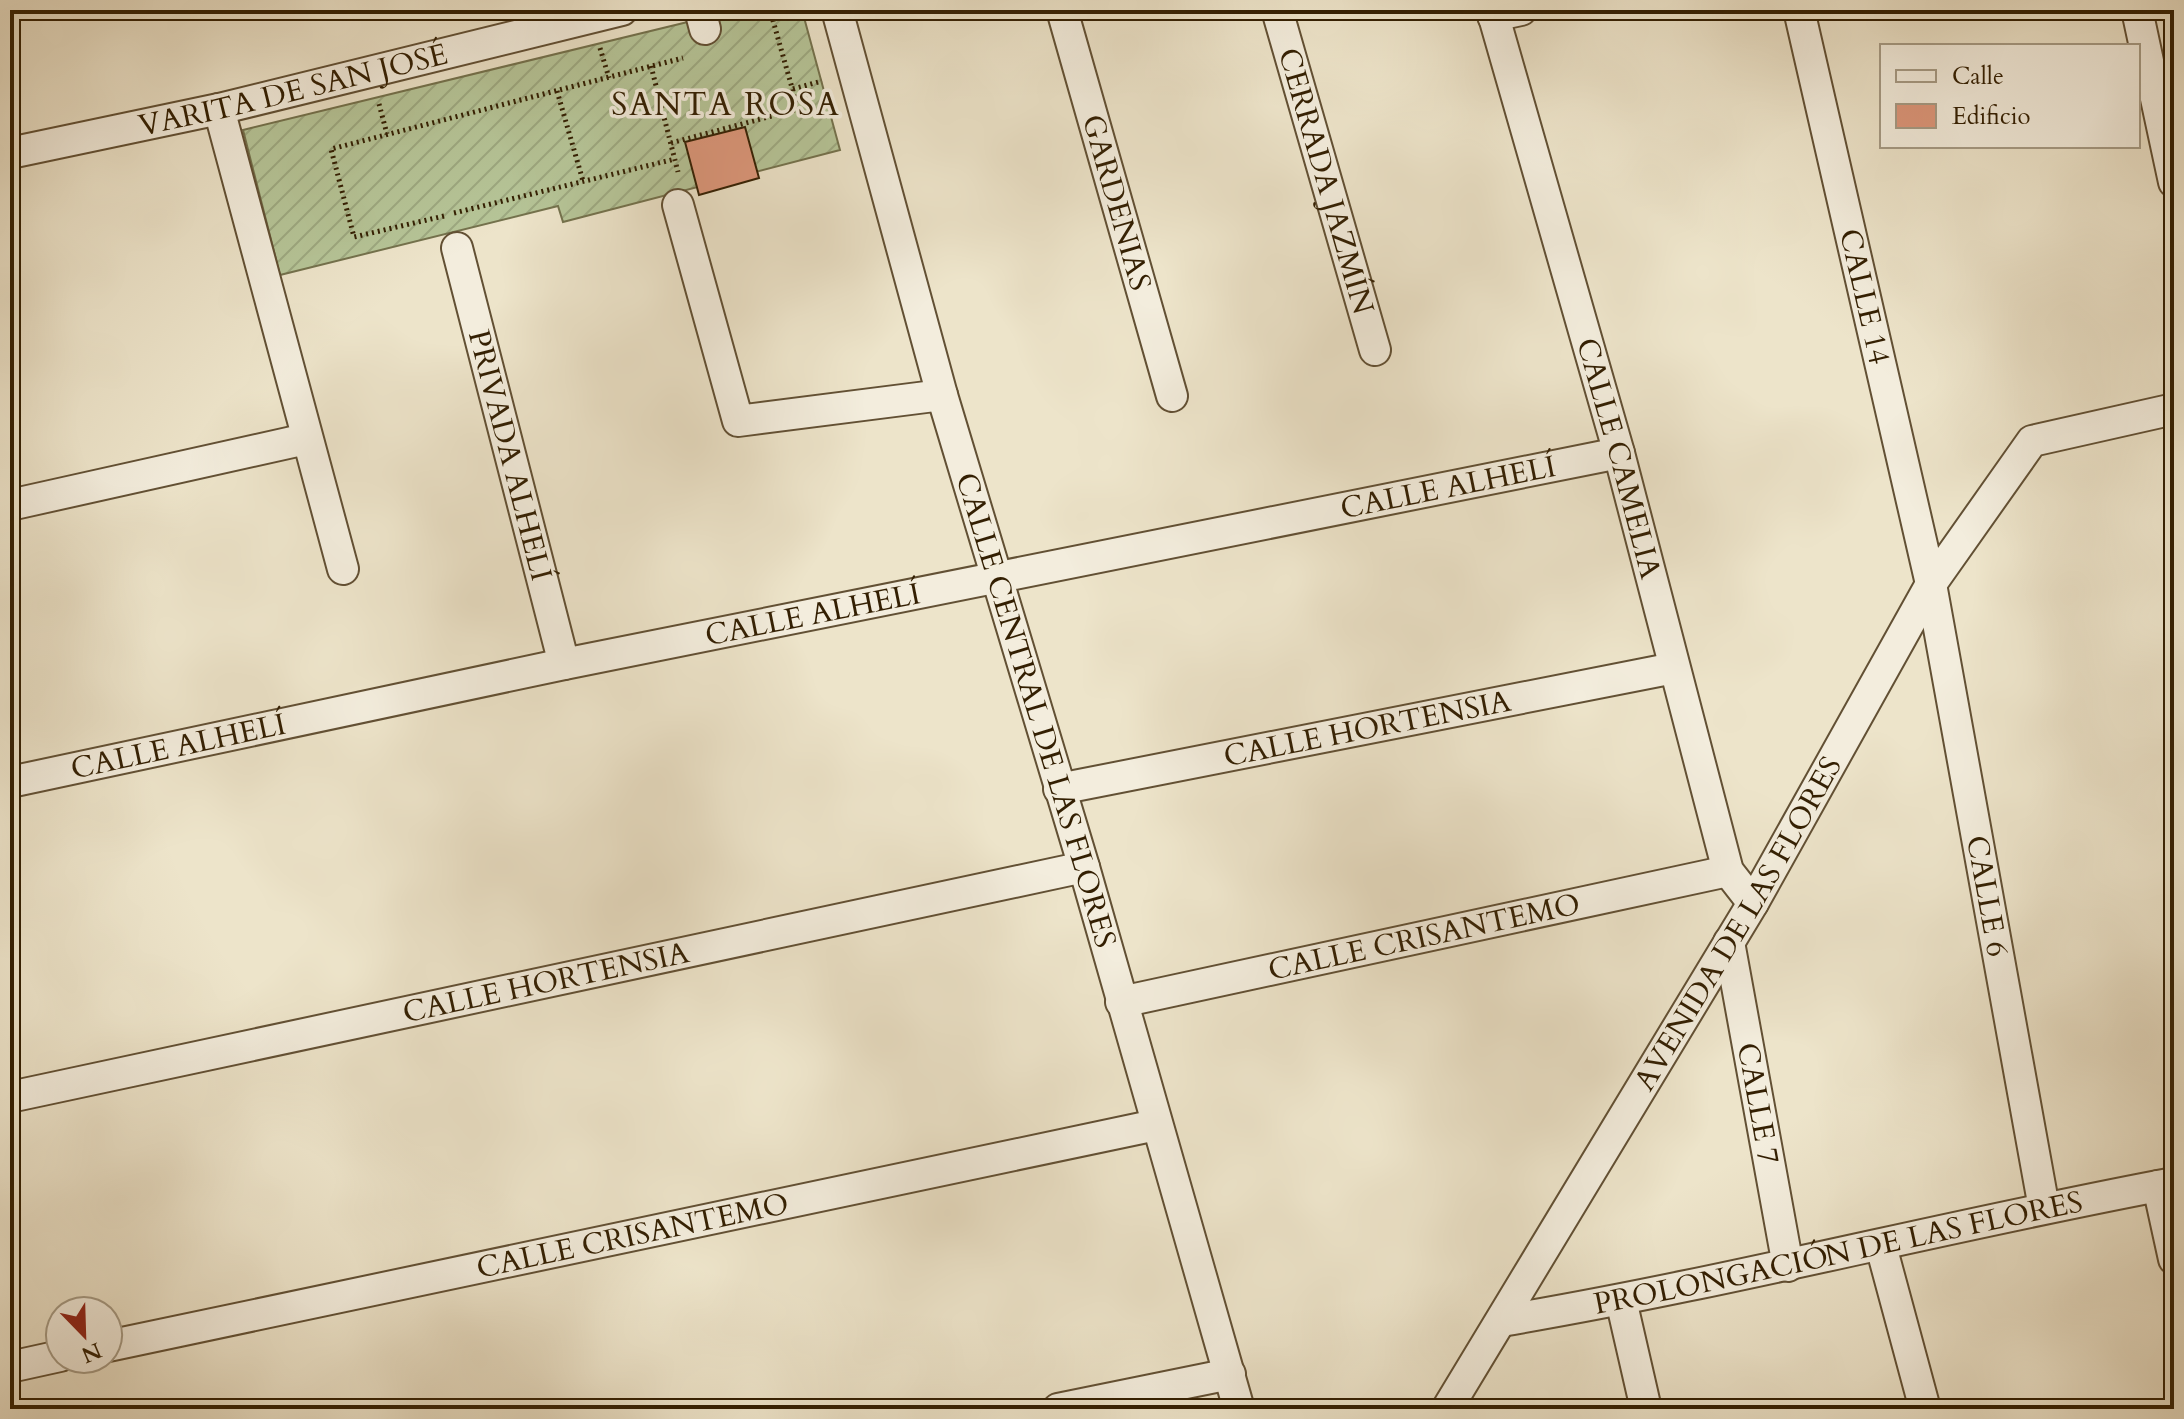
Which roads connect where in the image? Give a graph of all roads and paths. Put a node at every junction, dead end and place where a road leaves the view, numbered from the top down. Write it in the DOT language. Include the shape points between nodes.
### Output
graph roads {
  1 [pos="622,10"];
  2 [pos="770,10"];
  3 [pos="837,10"];
  4 [pos="1062,10"];
  5 [pos="1277,10"];
  6 [pos="1799,10"];
  7 [pos="2137,10"];
  8 [pos="1502,12"];
  9 [pos="590,13"];
  10 [pos="683,58"];
  11 [pos="651,66"];
  12 [pos="557,91"];
  13 [pos="219,109"];
  14 [pos="671,143"];
  15 [pos="10,153"];
  16 [pos="675,159"];
  17 [pos="583,181"];
  18 [pos="2174,182"];
  19 [pos="678,205"];
  20 [pos="457,248"];
  21 [pos="1375,350"];
  22 [pos="942,395"];
  23 [pos="1172,396"];
  24 [pos="2174,409"];
  25 [pos="306,439"];
  26 [pos="1619,453"];
  27 [pos="10,505"];
  28 [pos="343,569"];
  29 [pos="996,577"];
  30 [pos="1931,584"];
  31 [pos="564,664"];
  32 [pos="1674,668"];
  33 [pos="10,782"];
  34 [pos="1059,789"];
  35 [pos="1084,867"];
  36 [pos="1728,871"];
  37 [pos="1753,903"];
  38 [pos="1729,942"];
  39 [pos="1121,1002"];
  40 [pos="10,1097"];
  41 [pos="1156,1125"];
  42 [pos="2166,1185"];
  43 [pos="2044,1208"];
  44 [pos="1881,1246"];
  45 [pos="2174,1259"];
  46 [pos="1788,1266"];
  47 [pos="1621,1300"];
  48 [pos="1501,1321"];
  49 [pos="124,1343"];
  50 [pos="44,1360"];
  51 [pos="10,1367"];
  52 [pos="1230,1374"];
  53 [pos="1058,1409"];
  54 [pos="1239,1409"];
  55 [pos="1447,1409"];
  56 [pos="1646,1409"];
  57 [pos="1925,1409"];
  1 -- 9 [label="street, VARITA DE SAN JOSÉ"];
  2 -- 14 [label="path" via="798,109"];
  3 -- 22 [label="street, CALLE CENTRAL DE LAS FLORES"];
  4 -- 23 [label="street, GARDENIAS"];
  5 -- 21 [label="street, CERRADA JAZMÍN"];
  6 -- 30 [label="street, CALLE 14"];
  7 -- 18 [label="street"];
  8 -- 26 [label="street, CALLE CAMELIA"];
  9 -- 13 [label="street, VARITA DE SAN JOSÉ"];
  10 -- 11 [label="path"];
  11 -- 12 [label="path"];
  11 -- 14 [label="path"];
  12 -- 17 [label="path"];
  12 -- 17 [label="path" via="331,149 354,237"];
  13 -- 15 [label="street, VARITA DE SAN JOSÉ"];
  13 -- 25 [label="street"];
  14 -- 16 [label="path"];
  16 -- 17 [label="path"];
  16 -- 19 [label="path" via="681,182"];
  19 -- 22 [label="street" via="738,421"];
  20 -- 31 [label="street, PRIVADA ALHELÍ"];
  22 -- 29 [label="street, CALLE CENTRAL DE LAS FLORES"];
  24 -- 30 [label="street, AVENIDA DE LAS FLORES" via="2032,441"];
  25 -- 27 [label="street"];
  25 -- 28 [label="street"];
  26 -- 29 [label="street, CALLE ALHELÍ"];
  26 -- 32 [label="street, CALLE CAMELIA"];
  29 -- 31 [label="street, CALLE ALHELÍ"];
  29 -- 34 [label="street, CALLE CENTRAL DE LAS FLORES"];
  30 -- 37 [label="street, AVENIDA DE LAS FLORES"];
  30 -- 43 [label="street, CALLE 6"];
  31 -- 33 [label="street, CALLE ALHELÍ"];
  32 -- 34 [label="street, CALLE HORTENSIA"];
  32 -- 36 [label="street, CALLE CAMELIA"];
  34 -- 35 [label="street, CALLE CENTRAL DE LAS FLORES"];
  35 -- 39 [label="street, CALLE CENTRAL DE LAS FLORES"];
  35 -- 40 [label="street, CALLE HORTENSIA"];
  36 -- 37 [label="street, CALLE CAMELIA"];
  36 -- 39 [label="street, CALLE CRISANTEMO"];
  37 -- 38 [label="street, AVENIDA DE LAS FLORES"];
  38 -- 46 [label="street, CALLE 7"];
  38 -- 48 [label="street, AVENIDA DE LAS FLORES"];
  39 -- 41 [label="street, CALLE CENTRAL DE LAS FLORES"];
  41 -- 49 [label="street, CALLE CRISANTEMO"];
  41 -- 52 [label="street, CALLE CENTRAL DE LAS FLORES"];
  42 -- 43 [label="street, PROLONGACIÓN DE LAS FLORES"];
  42 -- 45 [label="street"];
  43 -- 44 [label="street, PROLONGACIÓN DE LAS FLORES"];
  44 -- 46 [label="street, PROLONGACIÓN DE LAS FLORES"];
  44 -- 57 [label="street"];
  46 -- 47 [label="street, PROLONGACIÓN DE LAS FLORES"];
  47 -- 48 [label="street, PROLONGACIÓN DE LAS FLORES"];
  47 -- 56 [label="street"];
  48 -- 55 [label="street, AVENIDA DE LAS FLORES"];
  50 -- 51 [label="street"];
  52 -- 53 [label="street"];
  52 -- 54 [label="street, CALLE CENTRAL DE LAS FLORES"];
}
